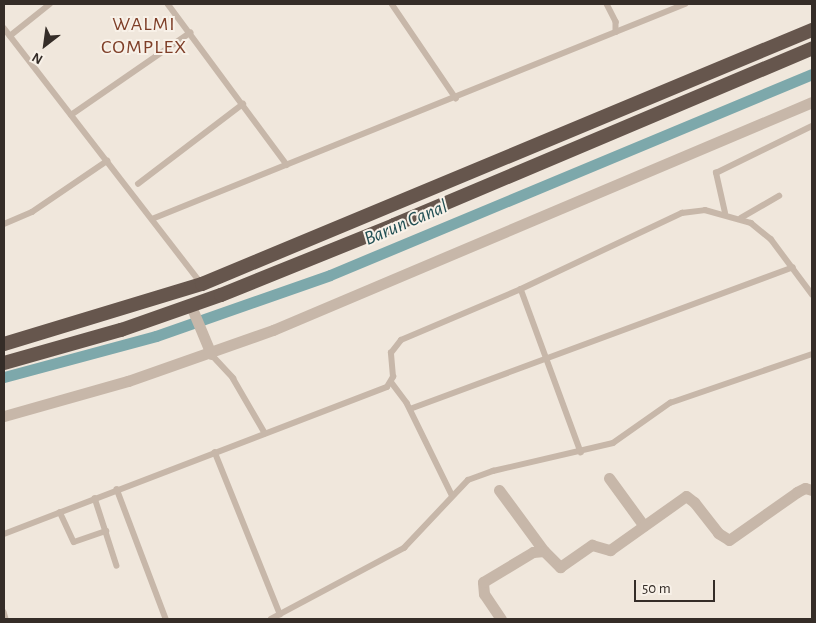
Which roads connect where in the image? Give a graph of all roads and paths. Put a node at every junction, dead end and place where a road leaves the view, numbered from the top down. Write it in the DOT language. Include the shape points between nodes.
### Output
graph roads {
  1 [pos="50,4"];
  2 [pos="168,4"];
  3 [pos="392,4"];
  4 [pos="607,4"];
  5 [pos="686,4"];
  6 [pos="4,28"];
  7 [pos="812,30"];
  8 [pos="616,32"];
  9 [pos="190,33"];
  10 [pos="10,36"];
  11 [pos="812,48"];
  12 [pos="456,98"];
  13 [pos="812,102"];
  14 [pos="243,104"];
  15 [pos="71,115"];
  16 [pos="812,126"];
  17 [pos="107,161"];
  18 [pos="286,165"];
  19 [pos="138,184"];
  20 [pos="779,196"];
  21 [pos="724,213"];
  22 [pos="741,218"];
  23 [pos="152,219"];
  24 [pos="4,224"];
  25 [pos="793,267"];
  26 [pos="202,284"];
  27 [pos="521,289"];
  28 [pos="812,294"];
  29 [pos="193,311"];
  30 [pos="4,344"];
  31 [pos="209,350"];
  32 [pos="812,354"];
  33 [pos="547,358"];
  34 [pos="4,362"];
  35 [pos="392,383"];
  36 [pos="410,409"];
  37 [pos="4,416"];
  38 [pos="265,433"];
  39 [pos="215,452"];
  40 [pos="580,452"];
  41 [pos="609,478"];
  42 [pos="118,489"];
  43 [pos="499,490"];
  44 [pos="812,490"];
  45 [pos="452,496"];
  46 [pos="95,498"];
  47 [pos="60,512"];
  48 [pos="644,526"];
  49 [pos="106,531"];
  50 [pos="4,534"];
  51 [pos="544,552"];
  52 [pos="117,566"];
  53 [pos="4,612"];
  54 [pos="280,614"];
  55 [pos="6,619"];
  56 [pos="166,619"];
  57 [pos="270,619"];
  58 [pos="501,619"];
  1 -- 10 [label="lane"];
  2 -- 9 [label="lane"];
  3 -- 12 [label="lane"];
  4 -- 8 [label="lane" via="616,22"];
  5 -- 8 [label="lane"];
  6 -- 10 [label="lane"];
  7 -- 26 [label="highway"];
  8 -- 12 [label="lane"];
  9 -- 14 [label="lane"];
  9 -- 15 [label="lane"];
  10 -- 15 [label="lane"];
  11 -- 29 [label="highway"];
  12 -- 18 [label="lane"];
  13 -- 31 [label="street"];
  14 -- 18 [label="lane"];
  14 -- 19 [label="lane"];
  15 -- 17 [label="lane"];
  16 -- 21 [label="lane" via="716,173"];
  17 -- 23 [label="lane"];
  17 -- 24 [label="lane" via="32,212"];
  18 -- 23 [label="lane"];
  20 -- 22 [label="lane"];
  21 -- 22 [label="lane"];
  21 -- 27 [label="lane" via="699,210 682,213"];
  22 -- 25 [label="lane" via="771,240"];
  23 -- 26 [label="lane"];
  25 -- 28 [label="lane"];
  25 -- 33 [label="lane"];
  26 -- 30 [label="highway"];
  27 -- 33 [label="lane"];
  27 -- 35 [label="lane" via="401,340 391,353"];
  29 -- 31 [label="street"];
  29 -- 34 [label="highway"];
  31 -- 37 [label="street"];
  31 -- 38 [label="lane" via="233,378"];
  32 -- 40 [label="lane" via="670,403 620,439"];
  33 -- 36 [label="lane"];
  33 -- 40 [label="lane"];
  35 -- 36 [label="lane"];
  35 -- 38 [label="lane"];
  36 -- 45 [label="lane"];
  38 -- 39 [label="lane"];
  39 -- 42 [label="lane"];
  39 -- 54 [label="lane"];
  40 -- 45 [label="lane" via="480,475 468,480"];
  41 -- 48 [label="street"];
  42 -- 46 [label="lane"];
  42 -- 56 [label="lane"];
  43 -- 51 [label="street"];
  44 -- 48 [label="street" via="805,488 797,492 729,540 718,533 686,496"];
  45 -- 54 [label="lane" via="404,548"];
  46 -- 47 [label="lane"];
  46 -- 49 [label="lane"];
  47 -- 49 [label="lane" via="74,542"];
  47 -- 50 [label="lane"];
  48 -- 51 [label="street" via="610,550 592,545 560,567"];
  49 -- 52 [label="lane"];
  51 -- 58 [label="street" via="540,550 523,556 483,582 484,594"];
  53 -- 55 [label="lane"];
  54 -- 57 [label="lane"];
}
